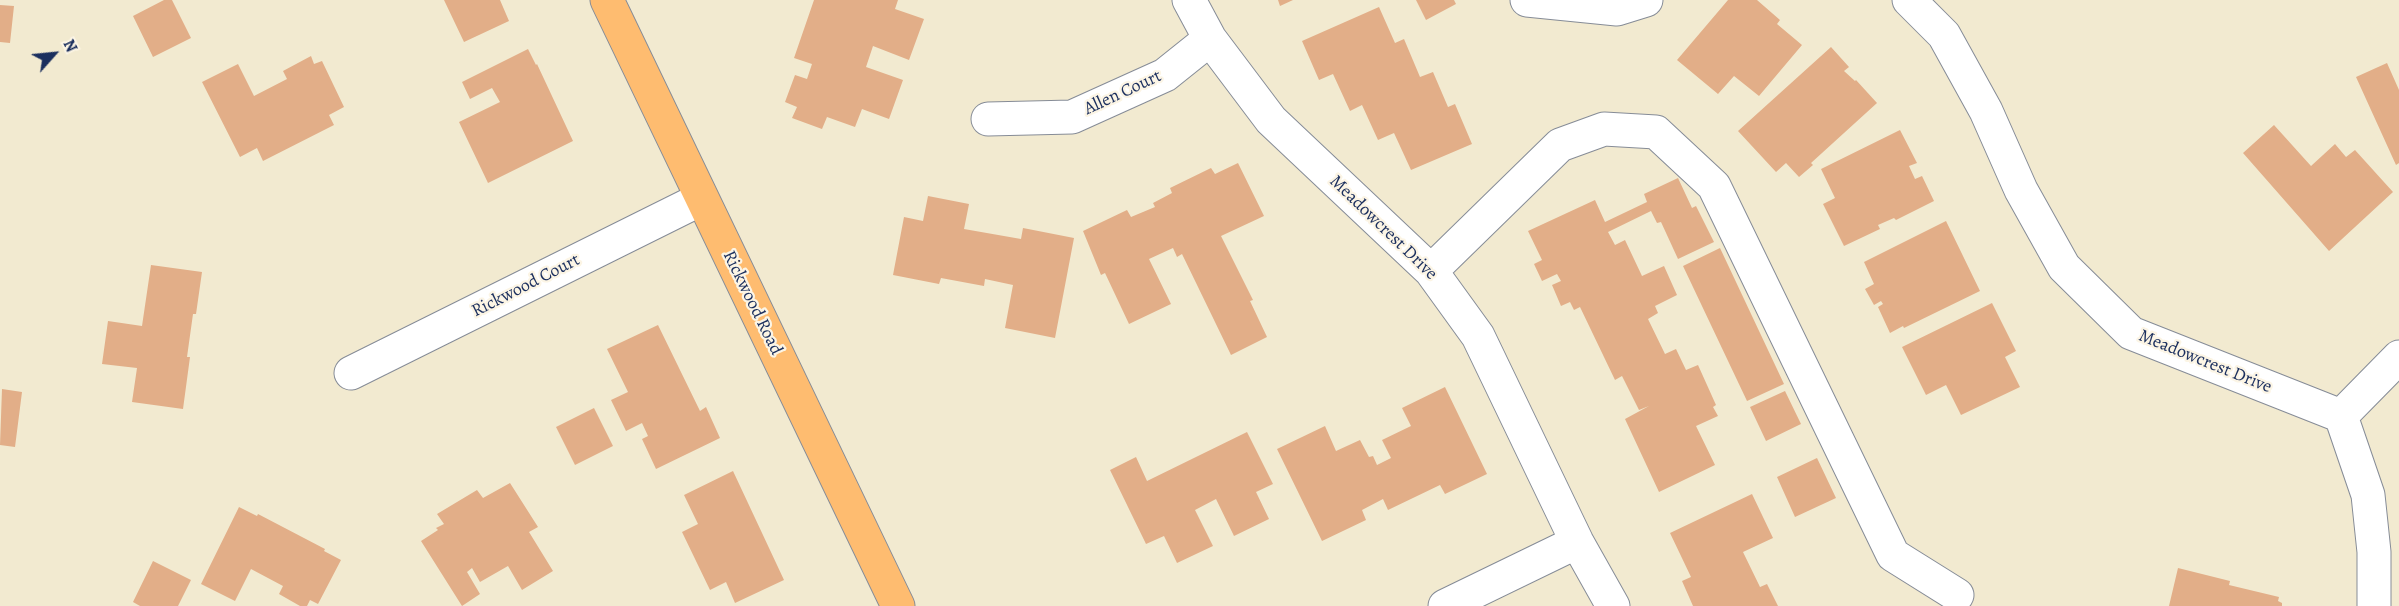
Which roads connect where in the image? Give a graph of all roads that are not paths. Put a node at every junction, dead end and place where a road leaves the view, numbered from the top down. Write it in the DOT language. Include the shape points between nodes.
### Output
graph roads {
  1 [pos="607,0"];
  2 [pos="1189,0"];
  3 [pos="1527,0"];
  4 [pos="1646,0"];
  5 [pos="1909,0"];
  6 [pos="1210,39"];
  7 [pos="988,119"];
  8 [pos="701,198"];
  9 [pos="1431,271"];
  10 [pos="2399,357"];
  11 [pos="351,373"];
  12 [pos="2341,416"];
  13 [pos="1577,542"];
  14 [pos="1957,595"];
  15 [pos="898,606"];
  16 [pos="1445,606"];
  17 [pos="1613,606"];
  18 [pos="2374,606"];
  1 -- 8 [label="main road, Rickwood Road"];
  2 -- 6 [label="street, Meadowcrest Drive"];
  3 -- 4 [label="street" via="1617,9"];
  5 -- 12 [label="street, Meadowcrest Drive" via="1944,35 2064,267 2131,333"];
  6 -- 7 [label="street, Allen Court" via="1165,75 1072,117"];
  6 -- 9 [label="street, Meadowcrest Drive" via="1271,120"];
  8 -- 11 [label="street, Rickwood Court"];
  8 -- 15 [label="main road, Rickwood Road"];
  9 -- 13 [label="street, Meadowcrest Drive" via="1478,336"];
  9 -- 14 [label="street" via="1560,145 1604,129 1656,132 1714,186 1893,555"];
  10 -- 12 [label="street"];
  12 -- 18 [label="street" via="2368,495"];
  13 -- 16 [label="street"];
  13 -- 17 [label="street, Meadowcrest Drive"];
}
